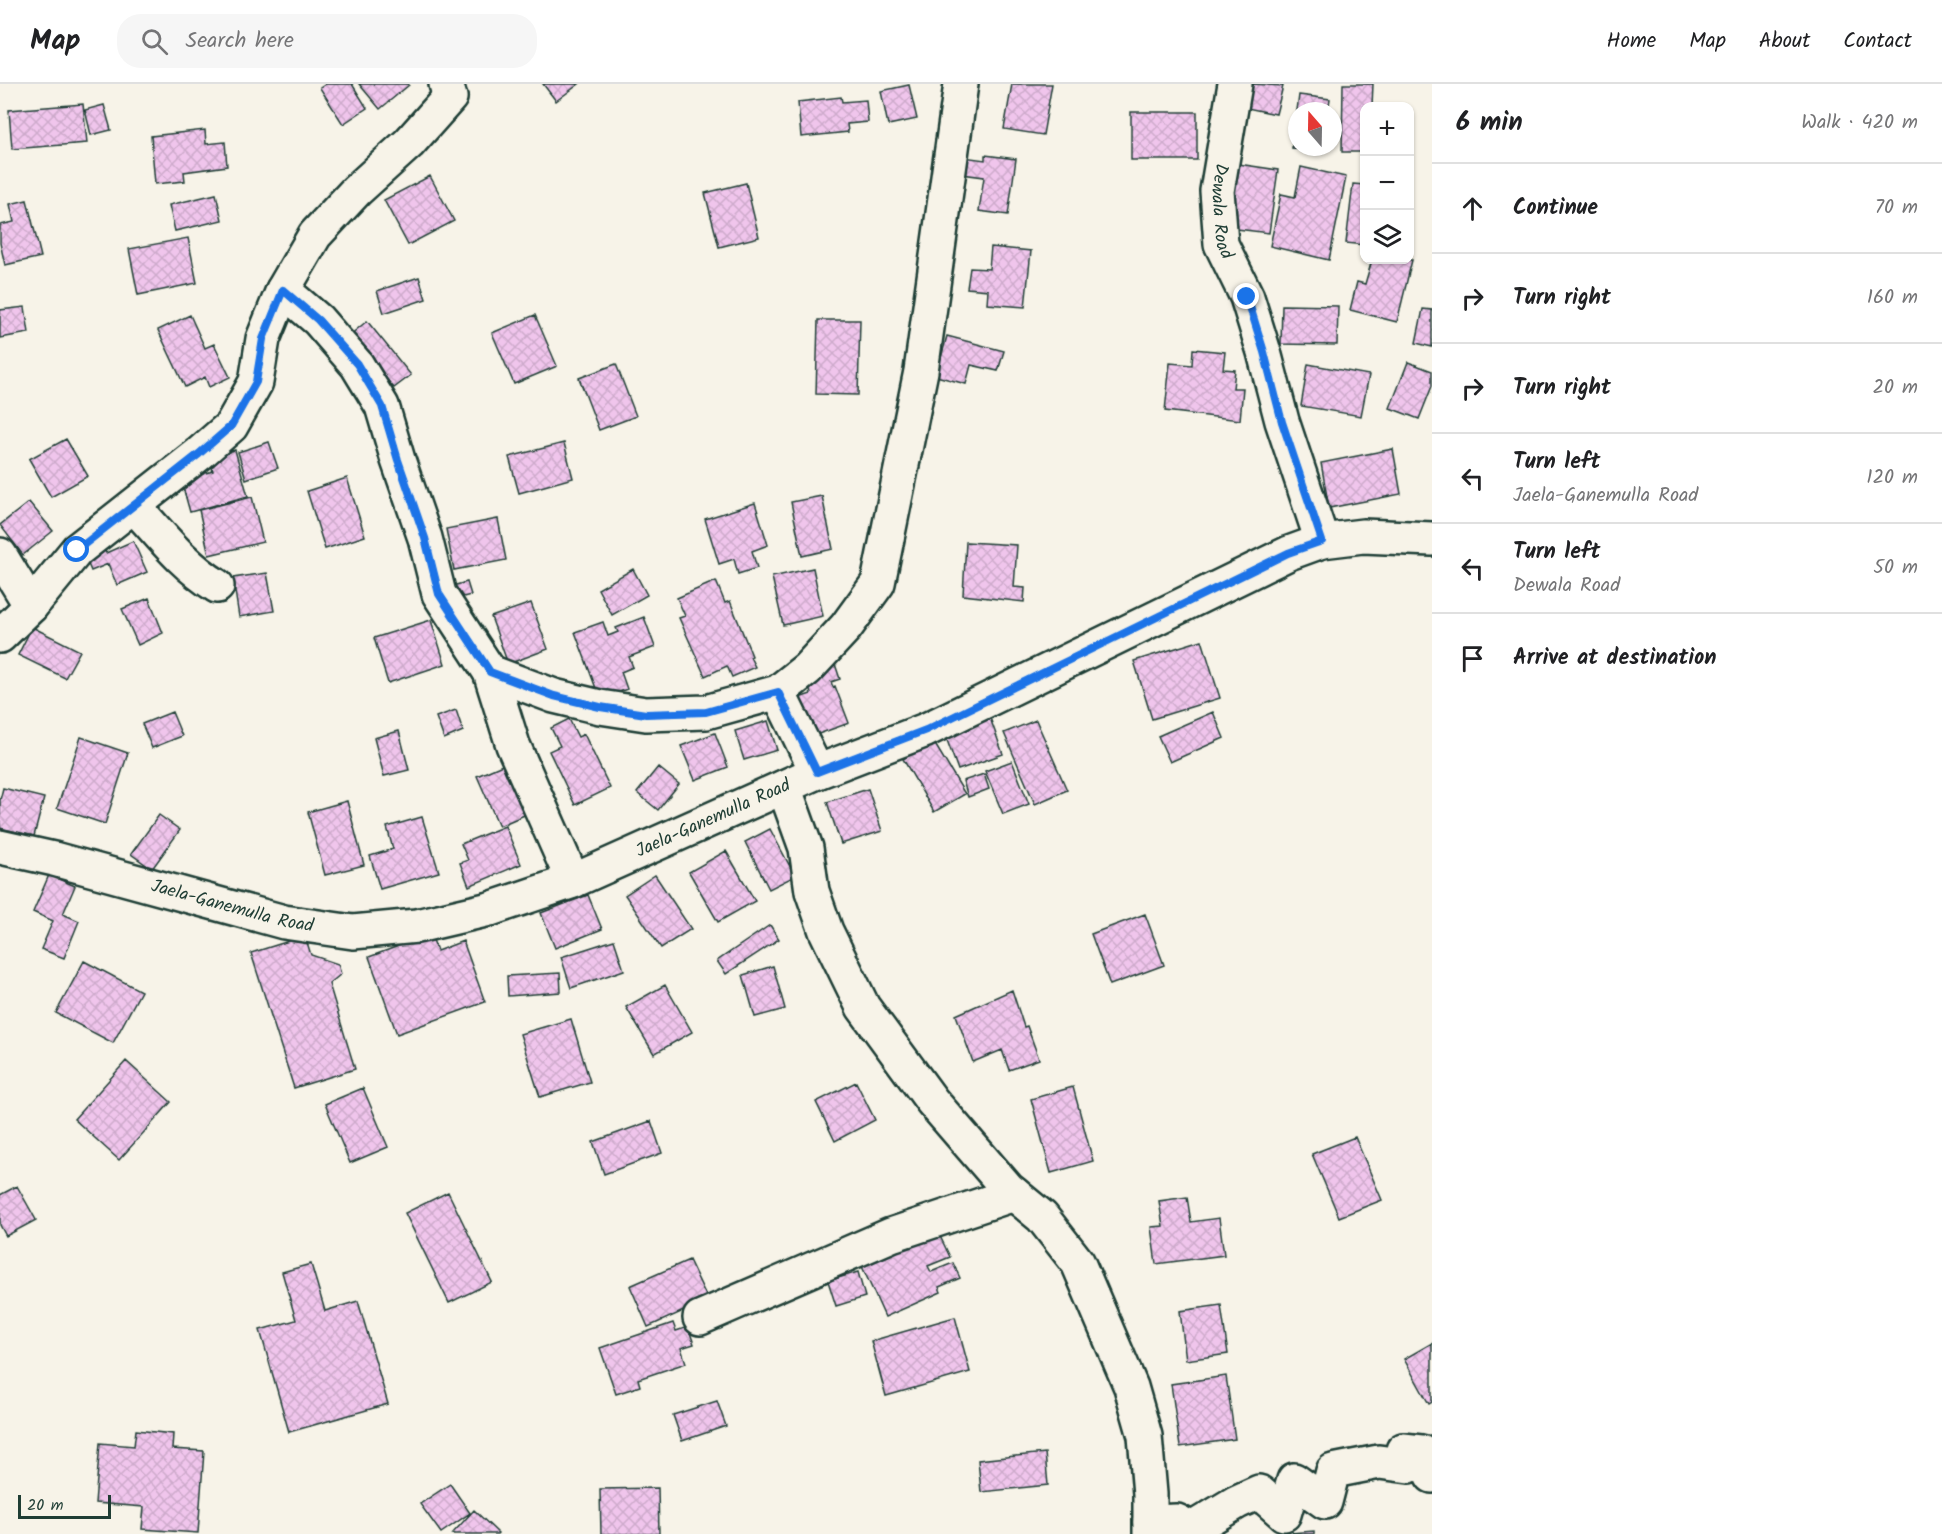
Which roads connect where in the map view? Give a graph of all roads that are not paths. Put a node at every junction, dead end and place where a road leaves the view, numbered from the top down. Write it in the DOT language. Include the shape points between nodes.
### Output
graph roads {
  1 [pos="446,84"];
  2 [pos="961,84"];
  3 [pos="1235,84"];
  4 [pos="283,290"];
  5 [pos="134,506"];
  6 [pos="1432,539"];
  7 [pos="1322,541"];
  8 [pos="0,555"];
  9 [pos="217,586"];
  10 [pos="31,606"];
  11 [pos="0,636"];
  12 [pos="490,672"];
  13 [pos="778,692"];
  14 [pos="817,772"];
  15 [pos="784,787"];
  16 [pos="0,847"];
  17 [pos="573,881"];
  18 [pos="1014,1194"];
  19 [pos="700,1318"];
  20 [pos="1432,1476"];
  21 [pos="1150,1528"];
  1 -- 4 [label="street" via="450,97 315,235"];
  2 -- 13 [label="street" via="921,371 878,583 846,627 807,669"];
  3 -- 7 [label="street, Dewala Road" via="1216,192 1221,244 1247,297 1282,422"];
  4 -- 5 [label="street" via="263,339 256,382 231,426"];
  4 -- 12 [label="street" via="318,320 357,364 382,406 439,594"];
  5 -- 9 [label="street" via="180,557"];
  5 -- 10 [label="street" via="77,550"];
  6 -- 7 [label="street, Jaela-Ganemulla Road" via="1363,536"];
  7 -- 14 [label="street, Jaela-Ganemulla Road" via="1288,553 926,730"];
  8 -- 10 [label="street"];
  10 -- 11 [label="street"];
  12 -- 13 [label="street" via="554,696 646,714 706,712"];
  12 -- 17 [label="street" via="513,745"];
  13 -- 14 [label="street"];
  14 -- 15 [label="street, Jaela-Ganemulla Road"];
  15 -- 17 [label="street, Jaela-Ganemulla Road"];
  15 -- 18 [label="street" via="806,848 812,891 862,1007 932,1101"];
  16 -- 17 [label="street, Jaela-Ganemulla Road" via="284,922 353,933 417,926 490,909"];
  18 -- 19 [label="street" via="891,1235"];
  18 -- 21 [label="street" via="1042,1217 1078,1263 1131,1388 1145,1436"];
  20 -- 21 [label="street" via="1421,1452 1403,1450 1409,1466 1379,1462 1333,1471 1324,1502 1294,1480 1284,1514 1259,1492 1192,1529 1177,1521"];
}
